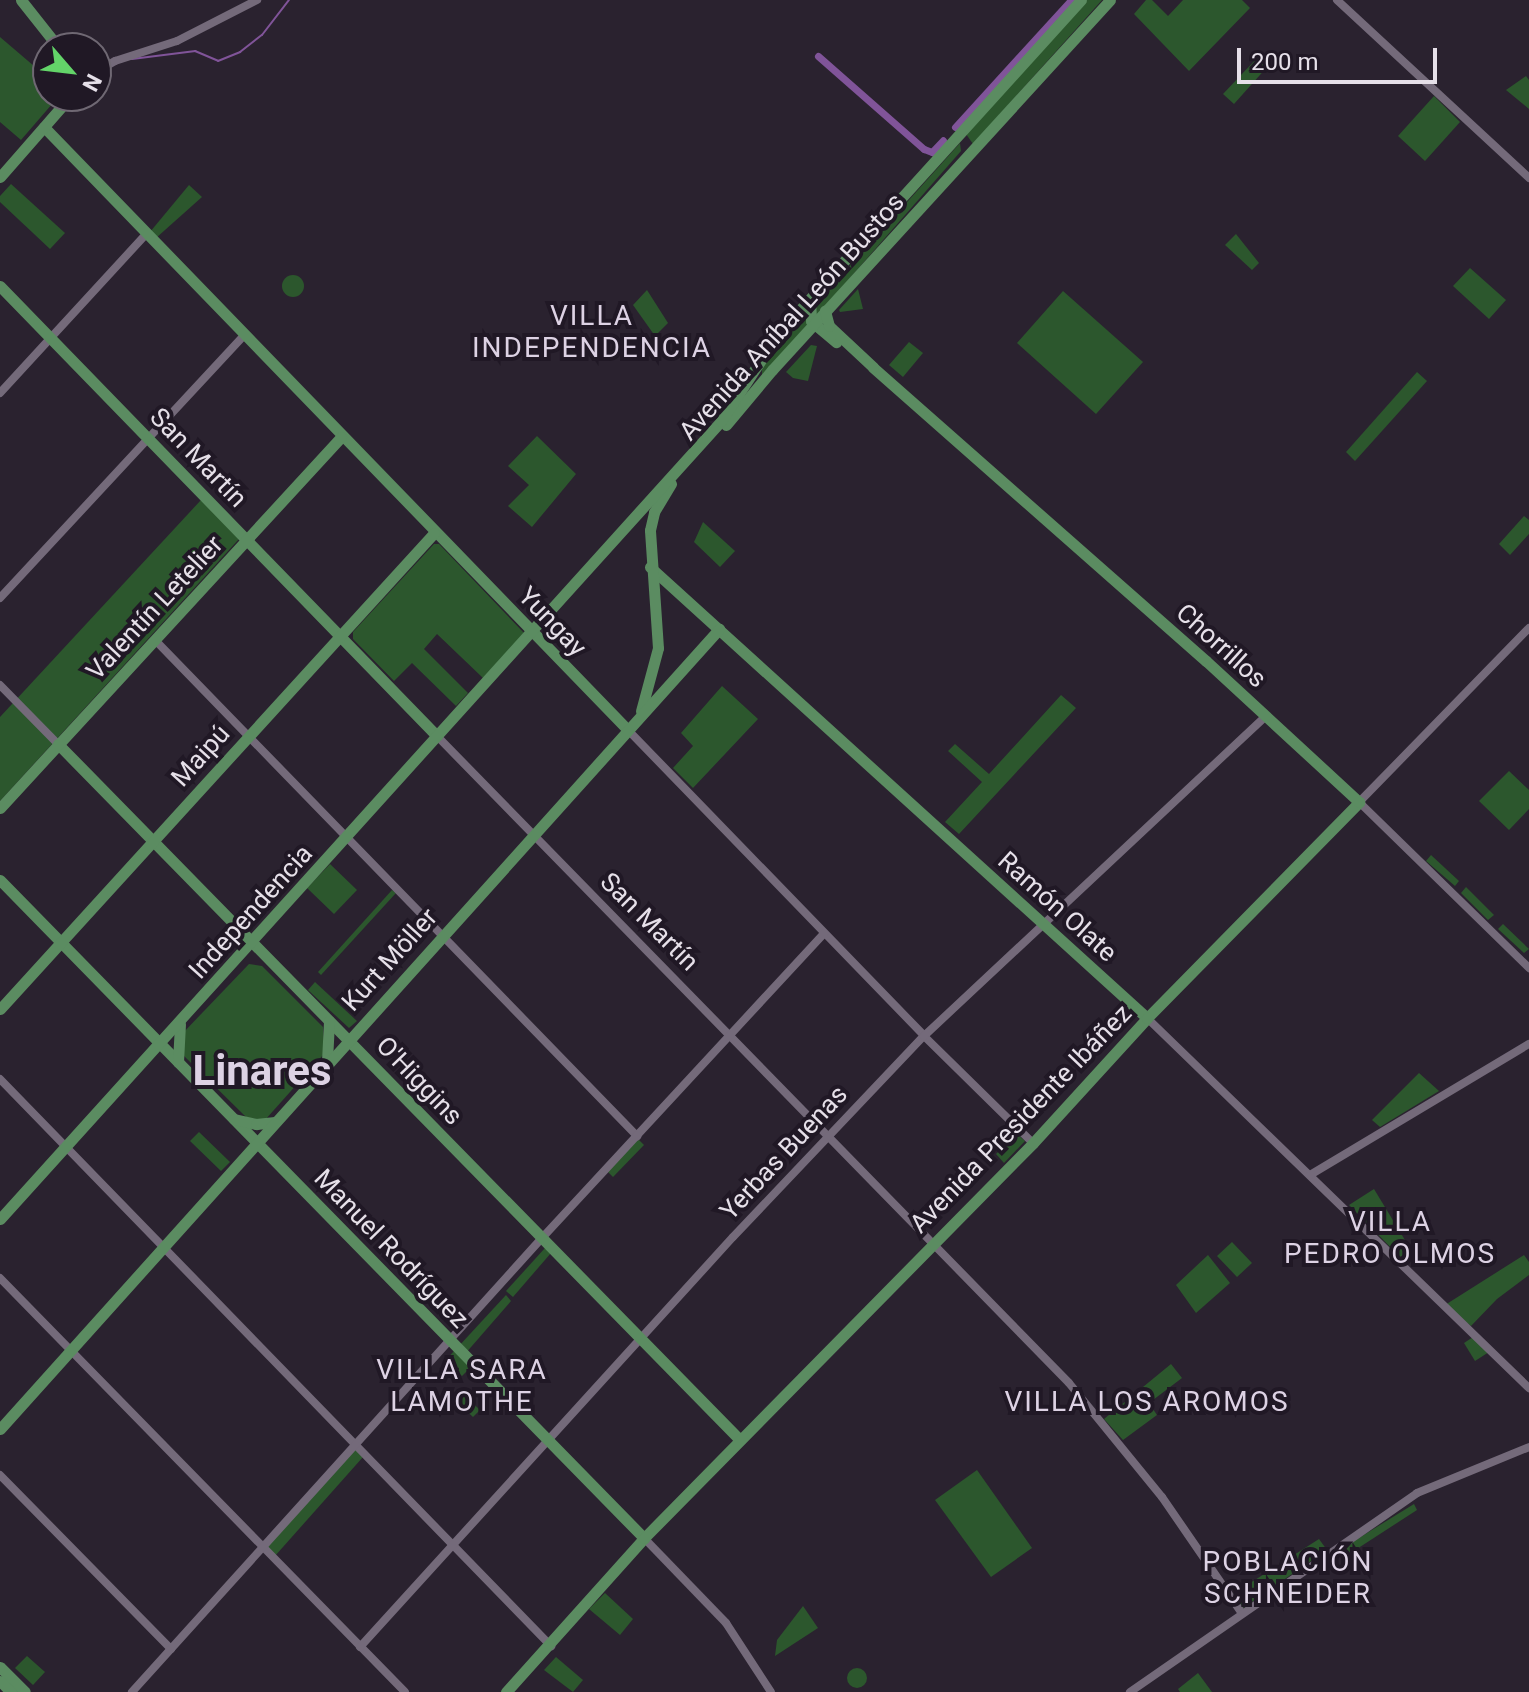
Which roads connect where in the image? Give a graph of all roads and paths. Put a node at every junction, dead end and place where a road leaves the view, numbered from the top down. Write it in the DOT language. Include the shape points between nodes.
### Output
graph roads {
  1 [pos="21,0"];
  2 [pos="257,0"];
  3 [pos="1081,0"];
  4 [pos="1110,0"];
  5 [pos="1337,0"];
  6 [pos="46,32"];
  7 [pos="112,63"];
  8 [pos="57,112"];
  9 [pos="44,127"];
  10 [pos="954,139"];
  11 [pos="968,154"];
  12 [pos="0,177"];
  13 [pos="1529,178"];
  14 [pos="147,233"];
  15 [pos="0,286"];
  16 [pos="810,298"];
  17 [pos="825,311"];
  18 [pos="813,324"];
  19 [pos="245,334"];
  20 [pos="51,338"];
  21 [pos="754,367"];
  22 [pos="873,367"];
  23 [pos="762,381"];
  24 [pos="0,393"];
  25 [pos="146,437"];
  26 [pos="341,437"];
  27 [pos="434,533"];
  28 [pos="247,541"];
  29 [pos="650,567"];
  30 [pos="0,598"];
  31 [pos="547,616"];
  32 [pos="1529,628"];
  33 [pos="719,629"];
  34 [pos="532,633"];
  35 [pos="339,635"];
  36 [pos="155,640"];
  37 [pos="545,646"];
  38 [pos="0,685"];
  39 [pos="647,694"];
  40 [pos="608,710"];
  41 [pos="1266,716"];
  42 [pos="637,718"];
  43 [pos="627,729"];
  44 [pos="249,736"];
  45 [pos="437,736"];
  46 [pos="58,744"];
  47 [pos="1359,802"];
  48 [pos="0,808"];
  49 [pos="531,836"];
  50 [pos="346,840"];
  51 [pos="154,841"];
  52 [pos="0,880"];
  53 [pos="1043,923"];
  54 [pos="824,933"];
  55 [pos="441,936"];
  56 [pos="61,942"];
  57 [pos="252,943"];
  58 [pos="236,961"];
  59 [pos="270,963"];
  60 [pos="1529,968"];
  61 [pos="0,1009"];
  62 [pos="1147,1018"];
  63 [pos="329,1021"];
  64 [pos="180,1023"];
  65 [pos="731,1034"];
  66 [pos="924,1036"];
  67 [pos="348,1040"];
  68 [pos="161,1044"];
  69 [pos="1529,1044"];
  70 [pos="178,1062"];
  71 [pos="325,1066"];
  72 [pos="0,1079"];
  73 [pos="233,1119"];
  74 [pos="275,1122"];
  75 [pos="828,1135"];
  76 [pos="637,1136"];
  77 [pos="256,1143"];
  78 [pos="1033,1143"];
  79 [pos="67,1147"];
  80 [pos="1310,1175"];
  81 [pos="0,1219"];
  82 [pos="542,1238"];
  83 [pos="933,1242"];
  84 [pos="163,1246"];
  85 [pos="0,1278"];
  86 [pos="641,1339"];
  87 [pos="449,1340"];
  88 [pos="71,1350"];
  89 [pos="1529,1388"];
  90 [pos="0,1429"];
  91 [pos="740,1440"];
  92 [pos="548,1441"];
  93 [pos="355,1444"];
  94 [pos="1529,1447"];
  95 [pos="0,1475"];
  96 [pos="644,1538"];
  97 [pos="455,1544"];
  98 [pos="264,1546"];
  99 [pos="1241,1612"];
  100 [pos="551,1646"];
  101 [pos="360,1647"];
  102 [pos="171,1649"];
  103 [pos="0,1667"];
  104 [pos="0,1681"];
  105 [pos="11,1692"];
  106 [pos="25,1692"];
  107 [pos="132,1692"];
  108 [pos="405,1692"];
  109 [pos="506,1692"];
  110 [pos="516,1692"];
  111 [pos="771,1692"];
  112 [pos="1130,1692"];
  1 -- 6 [label="main road"];
  2 -- 7 [label="street" via="177,41"];
  3 -- 10 [label="main road, Avenida Aníbal León Bustos"];
  4 -- 11 [label="main road, Avenida Aníbal León Bustos"];
  5 -- 13 [label="street"];
  8 -- 9 [label="main road"];
  9 -- 12 [label="main road"];
  9 -- 14 [label="main road, Yungay"];
  10 -- 11 [label="main road" via="966,144"];
  10 -- 16 [label="main road, Avenida Aníbal León Bustos"];
  11 -- 17 [label="main road, Avenida Aníbal León Bustos"];
  14 -- 19 [label="main road, Yungay"];
  14 -- 20 [label="street"];
  15 -- 20 [label="main road, San Martín"];
  16 -- 18 [label="main road"];
  16 -- 21 [label="main road, Avenida Aníbal León Bustos"];
  17 -- 18 [label="main road, Avenida Aníbal León Bustos"];
  17 -- 22 [label="main road, Chorrillos" via="829,326"];
  18 -- 22 [label="main road, Chorrillos"];
  18 -- 23 [label="main road, Avenida Aníbal León Bustos"];
  19 -- 25 [label="street"];
  19 -- 26 [label="main road, Yungay"];
  20 -- 24 [label="street"];
  20 -- 25 [label="main road, San Martín"];
  21 -- 23 [label="main road"];
  21 -- 31 [label="main road, Avenida Aníbal León Bustos" via="721,421"];
  22 -- 41 [label="main road, Chorrillos"];
  23 -- 29 [label="main road, Avenida Aníbal León Bustos" via="659,502 650,530"];
  25 -- 28 [label="main road, San Martín"];
  25 -- 30 [label="street"];
  26 -- 27 [label="main road, Yungay"];
  26 -- 28 [label="main road, Valentín Letelier"];
  27 -- 34 [label="main road, Yungay"];
  27 -- 35 [label="main road, Maipú"];
  28 -- 35 [label="main road, San Martín"];
  28 -- 36 [label="main road, Valentín Letelier"];
  29 -- 33 [label="main road, Ramón Olate"];
  29 -- 39 [label="main road, Avenida Aníbal León Bustos" via="658,648"];
  31 -- 34 [label="main road, Avenida Aníbal León Bustos"];
  31 -- 37 [label="main road"];
  32 -- 47 [label="street, Avenida Presidente Ibáñez"];
  33 -- 42 [label="main road, Kurt Möller"];
  33 -- 53 [label="main road, Ramón Olate"];
  34 -- 37 [label="main road, Yungay"];
  34 -- 45 [label="main road, Independencia"];
  35 -- 44 [label="main road, Maipú"];
  35 -- 45 [label="main road, San Martín"];
  36 -- 44 [label="street"];
  36 -- 46 [label="main road, Valentín Letelier"];
  37 -- 40 [label="main road, Yungay"];
  38 -- 46 [label="street, O'Higgins"];
  39 -- 40 [label="main road" via="626,714"];
  39 -- 42 [label="main road, Avenida Aníbal León Bustos"];
  40 -- 43 [label="main road, Yungay"];
  41 -- 47 [label="main road, Chorrillos"];
  41 -- 53 [label="street, Yerbas Buenas"];
  42 -- 43 [label="main road, Kurt Möller"];
  43 -- 49 [label="main road, Kurt Möller"];
  43 -- 54 [label="street, Yungay"];
  44 -- 50 [label="street"];
  44 -- 51 [label="main road, Maipú"];
  45 -- 49 [label="street, San Martín"];
  45 -- 50 [label="main road, Independencia"];
  46 -- 48 [label="main road, Valentín Letelier"];
  46 -- 51 [label="main road, O'Higgins"];
  47 -- 60 [label="street, Chorrillos"];
  47 -- 62 [label="main road, Avenida Presidente Ibáñez"];
  49 -- 55 [label="main road, Kurt Möller"];
  49 -- 65 [label="street, San Martín"];
  50 -- 55 [label="street"];
  50 -- 57 [label="main road, Independencia"];
  51 -- 56 [label="main road, Maipú"];
  51 -- 57 [label="main road, O'Higgins"];
  52 -- 56 [label="main road, Manuel Rodríguez"];
  53 -- 62 [label="main road, Ramón Olate"];
  53 -- 66 [label="street, Yerbas Buenas"];
  54 -- 65 [label="street"];
  54 -- 66 [label="street, Yungay"];
  55 -- 67 [label="main road, Kurt Möller"];
  55 -- 76 [label="street"];
  56 -- 61 [label="main road, Maipú"];
  56 -- 68 [label="main road, Manuel Rodríguez"];
  57 -- 58 [label="main road, Independencia"];
  57 -- 59 [label="main road, O'Higgins"];
  58 -- 59 [label="main road"];
  58 -- 64 [label="main road, Independencia"];
  59 -- 63 [label="main road, O'Higgins"];
  62 -- 78 [label="main road, Avenida Presidente Ibáñez"];
  62 -- 80 [label="street, Ramón Olate"];
  63 -- 67 [label="main road, O'Higgins"];
  63 -- 71 [label="main road"];
  64 -- 68 [label="main road, Independencia"];
  64 -- 70 [label="main road"];
  65 -- 75 [label="street, San Martín"];
  65 -- 76 [label="street"];
  66 -- 75 [label="street, Yerbas Buenas"];
  66 -- 78 [label="street, Yungay"];
  67 -- 71 [label="main road, Kurt Möller"];
  67 -- 82 [label="main road, O'Higgins"];
  68 -- 70 [label="main road, Manuel Rodríguez"];
  68 -- 79 [label="main road, Independencia"];
  69 -- 80 [label="street"];
  70 -- 73 [label="main road, Manuel Rodríguez"];
  71 -- 74 [label="main road, Kurt Möller"];
  72 -- 79 [label="street"];
  73 -- 74 [label="main road"];
  73 -- 77 [label="main road, Manuel Rodríguez"];
  74 -- 77 [label="main road, Kurt Möller"];
  75 -- 83 [label="street, San Martín"];
  75 -- 86 [label="street, Yerbas Buenas"];
  76 -- 82 [label="street"];
  77 -- 84 [label="main road, Kurt Möller"];
  77 -- 87 [label="main road, Manuel Rodríguez"];
  78 -- 83 [label="main road, Avenida Presidente Ibáñez"];
  79 -- 81 [label="main road, Independencia"];
  79 -- 84 [label="street"];
  80 -- 89 [label="street, Ramón Olate"];
  82 -- 86 [label="main road, O'Higgins"];
  82 -- 87 [label="street"];
  83 -- 91 [label="main road, Avenida Presidente Ibáñez"];
  83 -- 99 [label="street, San Martín" via="1101,1419"];
  84 -- 88 [label="main road, Kurt Möller"];
  84 -- 93 [label="street"];
  85 -- 88 [label="street"];
  86 -- 91 [label="main road, O'Higgins"];
  86 -- 92 [label="street, Yerbas Buenas"];
  87 -- 92 [label="main road, Manuel Rodríguez"];
  87 -- 93 [label="street"];
  88 -- 90 [label="main road, Kurt Möller"];
  88 -- 98 [label="street"];
  91 -- 96 [label="main road, Avenida Presidente Ibáñez"];
  92 -- 96 [label="main road, Manuel Rodríguez"];
  92 -- 97 [label="street, Yerbas Buenas"];
  93 -- 97 [label="street"];
  93 -- 98 [label="street"];
  94 -- 99 [label="street" via="1417,1493"];
  95 -- 102 [label="street"];
  96 -- 100 [label="main road, Avenida Presidente Ibáñez"];
  96 -- 111 [label="street, Manuel Rodríguez" via="731,1630"];
  97 -- 100 [label="street"];
  97 -- 101 [label="street, Yerbas Buenas"];
  98 -- 101 [label="street"];
  98 -- 102 [label="street"];
  99 -- 112 [label="street"];
  100 -- 109 [label="main road, Avenida Presidente Ibáñez"];
  100 -- 110 [label="main road, Avenida Presidente Ibáñez"];
  101 -- 108 [label="street"];
  102 -- 107 [label="street"];
  103 -- 106 [label="main road"];
  104 -- 105 [label="main road"];
}
